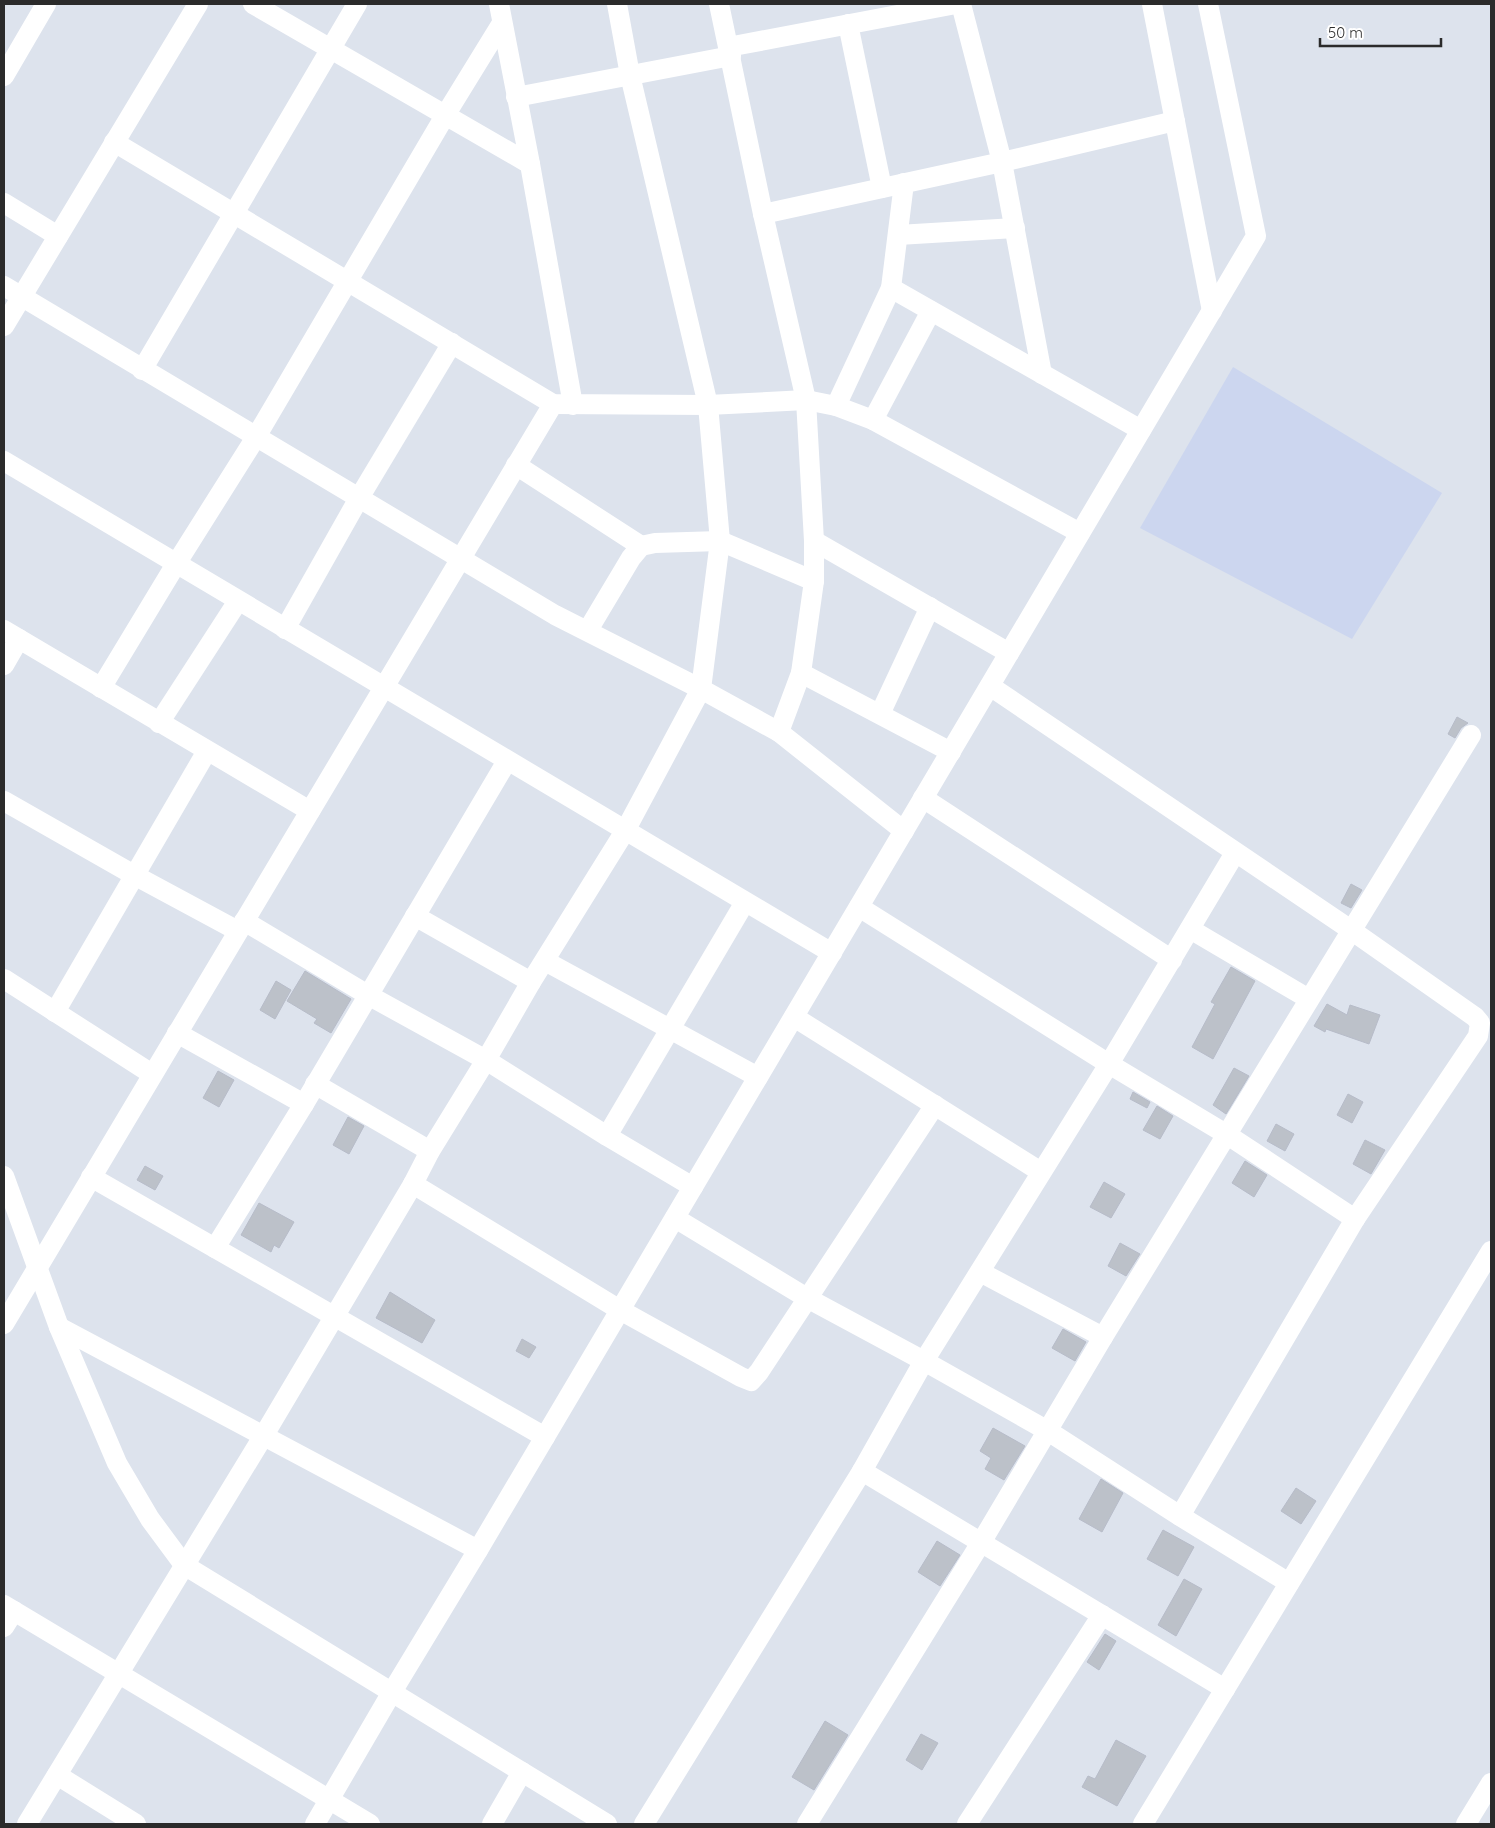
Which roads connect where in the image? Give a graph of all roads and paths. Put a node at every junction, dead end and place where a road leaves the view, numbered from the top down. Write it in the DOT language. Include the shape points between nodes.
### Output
graph roads {
  1 [pos="46,4"];
  2 [pos="198,4"];
  3 [pos="253,4"];
  4 [pos="357,4"];
  5 [pos="499,4"];
  6 [pos="617,4"];
  7 [pos="719,4"];
  8 [pos="956,4"];
  9 [pos="961,4"];
  10 [pos="1152,4"];
  11 [pos="1208,4"];
  12 [pos="856,17"];
  13 [pos="502,23"];
  14 [pos="331,50"];
  15 [pos="729,52"];
  16 [pos="630,75"];
  17 [pos="4,76"];
  18 [pos="516,97"];
  19 [pos="446,114"];
  20 [pos="1175,121"];
  21 [pos="114,142"];
  22 [pos="1002,162"];
  23 [pos="530,164"];
  24 [pos="904,183"];
  25 [pos="882,188"];
  26 [pos="4,203"];
  27 [pos="763,214"];
  28 [pos="234,215"];
  29 [pos="1015,228"];
  30 [pos="898,235"];
  31 [pos="58,236"];
  32 [pos="348,283"];
  33 [pos="890,288"];
  34 [pos="12,291"];
  35 [pos="931,311"];
  36 [pos="1212,311"];
  37 [pos="4,326"];
  38 [pos="452,343"];
  39 [pos="142,370"];
  40 [pos="1042,374"];
  41 [pos="806,400"];
  42 [pos="553,404"];
  43 [pos="573,405"];
  44 [pos="708,405"];
  45 [pos="836,406"];
  46 [pos="873,420"];
  47 [pos="1141,430"];
  48 [pos="256,437"];
  49 [pos="4,462"];
  50 [pos="516,466"];
  51 [pos="358,498"];
  52 [pos="1080,533"];
  53 [pos="720,541"];
  54 [pos="814,541"];
  55 [pos="640,546"];
  56 [pos="460,559"];
  57 [pos="176,564"];
  58 [pos="814,582"];
  59 [pos="238,601"];
  60 [pos="930,607"];
  61 [pos="286,629"];
  62 [pos="588,630"];
  63 [pos="12,635"];
  64 [pos="1009,653"];
  65 [pos="4,665"];
  66 [pos="801,673"];
  67 [pos="990,686"];
  68 [pos="384,687"];
  69 [pos="101,688"];
  70 [pos="701,689"];
  71 [pos="880,714"];
  72 [pos="159,723"];
  73 [pos="779,732"];
  74 [pos="1471,735"];
  75 [pos="207,751"];
  76 [pos="951,752"];
  77 [pos="507,761"];
  78 [pos="923,798"];
  79 [pos="4,801"];
  80 [pos="310,811"];
  81 [pos="625,831"];
  82 [pos="904,831"];
  83 [pos="1235,853"];
  84 [pos="134,875"];
  85 [pos="744,902"];
  86 [pos="858,907"];
  87 [pos="415,916"];
  88 [pos="241,926"];
  89 [pos="1190,929"];
  90 [pos="1351,930"];
  91 [pos="832,953"];
  92 [pos="1172,960"];
  93 [pos="545,961"];
  94 [pos="4,979"];
  95 [pos="531,982"];
  96 [pos="368,995"];
  97 [pos="1309,999"];
  98 [pos="55,1012"];
  99 [pos="794,1016"];
  100 [pos="670,1030"];
  101 [pos="177,1033"];
  102 [pos="486,1060"];
  103 [pos="1109,1064"];
  104 [pos="152,1074"];
  105 [pos="758,1077"];
  106 [pos="315,1084"];
  107 [pos="304,1104"];
  108 [pos="935,1105"];
  109 [pos="1226,1134"];
  110 [pos="607,1136"];
  111 [pos="430,1151"];
  112 [pos="1041,1172"];
  113 [pos="4,1176"];
  114 [pos="91,1177"];
  115 [pos="413,1184"];
  116 [pos="693,1188"];
  117 [pos="675,1218"];
  118 [pos="1355,1219"];
  119 [pos="215,1248"];
  120 [pos="1491,1251"];
  121 [pos="36,1269"];
  122 [pos="980,1272"];
  123 [pos="807,1298"];
  124 [pos="620,1310"];
  125 [pos="334,1316"];
  126 [pos="4,1324"];
  127 [pos="59,1327"];
  128 [pos="1103,1337"];
  129 [pos="924,1361"];
  130 [pos="1048,1431"];
  131 [pos="264,1435"];
  132 [pos="545,1437"];
  133 [pos="862,1471"];
  134 [pos="1180,1516"];
  135 [pos="982,1542"];
  136 [pos="478,1550"];
  137 [pos="184,1565"];
  138 [pos="1289,1583"];
  139 [pos="7,1614"];
  140 [pos="1102,1615"];
  141 [pos="119,1674"];
  142 [pos="1225,1689"];
  143 [pos="392,1692"];
  144 [pos="522,1772"];
  145 [pos="57,1775"];
  146 [pos="1491,1783"];
  147 [pos="330,1800"];
  148 [pos="27,1824"];
  149 [pos="136,1824"];
  150 [pos="315,1824"];
  151 [pos="370,1824"];
  152 [pos="492,1824"];
  153 [pos="607,1824"];
  154 [pos="644,1824"];
  155 [pos="806,1824"];
  156 [pos="966,1824"];
  157 [pos="1142,1824"];
  158 [pos="1466,1824"];
  1 -- 17 [label="street"];
  2 -- 21 [label="street"];
  3 -- 14 [label="street"];
  4 -- 14 [label="street"];
  5 -- 13 [label="street"];
  6 -- 16 [label="street"];
  7 -- 15 [label="street"];
  8 -- 12 [label="street"];
  9 -- 22 [label="street"];
  10 -- 20 [label="street"];
  11 -- 36 [label="street" via="1256,236"];
  12 -- 15 [label="street"];
  12 -- 25 [label="street"];
  13 -- 18 [label="street"];
  13 -- 19 [label="street"];
  14 -- 19 [label="street"];
  14 -- 28 [label="street"];
  15 -- 16 [label="street"];
  15 -- 27 [label="street"];
  16 -- 18 [label="street"];
  16 -- 44 [label="street"];
  18 -- 23 [label="street"];
  19 -- 23 [label="street"];
  19 -- 32 [label="street"];
  20 -- 22 [label="street"];
  20 -- 36 [label="street"];
  21 -- 28 [label="street"];
  21 -- 31 [label="street"];
  22 -- 24 [label="street"];
  22 -- 29 [label="street"];
  23 -- 43 [label="street"];
  24 -- 25 [label="street"];
  24 -- 30 [label="street"];
  25 -- 27 [label="street"];
  26 -- 31 [label="street"];
  27 -- 41 [label="street"];
  28 -- 32 [label="street"];
  28 -- 39 [label="street"];
  29 -- 30 [label="street"];
  29 -- 40 [label="street"];
  30 -- 33 [label="street"];
  31 -- 34 [label="street"];
  32 -- 38 [label="street"];
  32 -- 48 [label="street"];
  33 -- 35 [label="street"];
  33 -- 45 [label="street"];
  34 -- 37 [label="street"];
  34 -- 39 [label="street"];
  35 -- 40 [label="street"];
  35 -- 46 [label="street"];
  36 -- 47 [label="street"];
  38 -- 42 [label="street"];
  38 -- 51 [label="street"];
  39 -- 48 [label="street"];
  40 -- 47 [label="street"];
  41 -- 44 [label="street"];
  41 -- 45 [label="street"];
  41 -- 54 [label="street"];
  42 -- 43 [label="street"];
  42 -- 50 [label="street"];
  43 -- 44 [label="street"];
  44 -- 53 [label="street"];
  45 -- 46 [label="street"];
  46 -- 52 [label="street"];
  47 -- 52 [label="street"];
  48 -- 51 [label="street"];
  48 -- 57 [label="street"];
  49 -- 57 [label="street"];
  50 -- 55 [label="street"];
  50 -- 56 [label="street"];
  51 -- 56 [label="street"];
  51 -- 61 [label="street"];
  52 -- 64 [label="street"];
  53 -- 55 [label="street" via="655,542"];
  53 -- 58 [label="street"];
  53 -- 70 [label="street"];
  54 -- 58 [label="street"];
  54 -- 60 [label="street"];
  55 -- 62 [label="street"];
  56 -- 62 [label="street" via="555,615"];
  56 -- 68 [label="street"];
  57 -- 59 [label="street"];
  57 -- 69 [label="street"];
  58 -- 66 [label="street"];
  59 -- 61 [label="street"];
  59 -- 72 [label="street"];
  60 -- 64 [label="street"];
  60 -- 71 [label="street"];
  61 -- 68 [label="street"];
  62 -- 70 [label="street"];
  63 -- 65 [label="street"];
  63 -- 69 [label="street"];
  64 -- 67 [label="street"];
  66 -- 71 [label="street"];
  66 -- 73 [label="street"];
  67 -- 76 [label="street"];
  67 -- 83 [label="street"];
  68 -- 77 [label="street"];
  68 -- 80 [label="street"];
  69 -- 72 [label="street"];
  70 -- 73 [label="street"];
  70 -- 81 [label="street"];
  71 -- 76 [label="street"];
  72 -- 75 [label="street"];
  73 -- 82 [label="street"];
  74 -- 90 [label="street"];
  75 -- 80 [label="street"];
  75 -- 84 [label="street"];
  76 -- 78 [label="street"];
  77 -- 81 [label="street"];
  77 -- 87 [label="street"];
  78 -- 82 [label="street"];
  78 -- 92 [label="street"];
  79 -- 84 [label="street"];
  80 -- 88 [label="street"];
  81 -- 85 [label="street"];
  81 -- 93 [label="street"];
  82 -- 86 [label="street"];
  83 -- 89 [label="street"];
  83 -- 90 [label="street"];
  84 -- 88 [label="street"];
  84 -- 98 [label="street"];
  85 -- 91 [label="street"];
  85 -- 100 [label="street"];
  86 -- 91 [label="street"];
  86 -- 103 [label="street"];
  87 -- 95 [label="street"];
  87 -- 96 [label="street"];
  88 -- 96 [label="street"];
  88 -- 101 [label="street"];
  89 -- 92 [label="street"];
  89 -- 97 [label="street"];
  90 -- 97 [label="street"];
  90 -- 118 [label="street" via="1480,1023 1478,1036"];
  91 -- 99 [label="street"];
  92 -- 103 [label="street"];
  93 -- 95 [label="street"];
  93 -- 100 [label="street"];
  94 -- 98 [label="street"];
  95 -- 102 [label="street"];
  96 -- 102 [label="street"];
  96 -- 106 [label="street"];
  97 -- 109 [label="street"];
  98 -- 104 [label="street"];
  99 -- 105 [label="street"];
  99 -- 108 [label="street"];
  100 -- 105 [label="street"];
  100 -- 110 [label="street"];
  101 -- 104 [label="street"];
  101 -- 107 [label="street"];
  102 -- 110 [label="street"];
  102 -- 111 [label="street"];
  103 -- 109 [label="street"];
  103 -- 112 [label="street"];
  104 -- 114 [label="street"];
  105 -- 116 [label="street"];
  106 -- 107 [label="street"];
  106 -- 111 [label="street"];
  107 -- 119 [label="street"];
  108 -- 112 [label="street"];
  108 -- 123 [label="street"];
  109 -- 118 [label="street"];
  109 -- 128 [label="street"];
  110 -- 116 [label="street"];
  111 -- 115 [label="street"];
  112 -- 122 [label="street"];
  113 -- 121 [label="street"];
  114 -- 119 [label="street"];
  114 -- 121 [label="street"];
  115 -- 124 [label="street"];
  115 -- 125 [label="street"];
  116 -- 117 [label="street"];
  117 -- 123 [label="street"];
  117 -- 124 [label="street"];
  118 -- 134 [label="street"];
  119 -- 125 [label="street"];
  120 -- 138 [label="street"];
  121 -- 126 [label="street"];
  121 -- 127 [label="street"];
  122 -- 128 [label="street"];
  122 -- 129 [label="street"];
  123 -- 124 [label="street" via="752,1380 740,1377"];
  123 -- 129 [label="street"];
  124 -- 132 [label="street"];
  125 -- 131 [label="street"];
  125 -- 132 [label="street"];
  127 -- 131 [label="street"];
  127 -- 137 [label="street" via="117,1463 150,1519"];
  128 -- 130 [label="street"];
  129 -- 130 [label="street"];
  129 -- 133 [label="street"];
  130 -- 134 [label="street"];
  130 -- 135 [label="street"];
  131 -- 136 [label="street"];
  131 -- 137 [label="street"];
  132 -- 136 [label="street"];
  133 -- 135 [label="street"];
  133 -- 154 [label="street"];
  134 -- 138 [label="street"];
  135 -- 140 [label="street"];
  135 -- 155 [label="street"];
  136 -- 143 [label="street"];
  137 -- 141 [label="street"];
  137 -- 143 [label="street"];
  138 -- 142 [label="street"];
  139 -- 141 [label="street"];
  140 -- 142 [label="street"];
  140 -- 156 [label="street"];
  141 -- 145 [label="street"];
  141 -- 147 [label="street"];
  142 -- 157 [label="street"];
  143 -- 144 [label="street"];
  143 -- 147 [label="street"];
  144 -- 152 [label="street"];
  144 -- 153 [label="street"];
  145 -- 148 [label="street"];
  145 -- 149 [label="street"];
  146 -- 158 [label="street"];
  147 -- 150 [label="street"];
  147 -- 151 [label="street"];
}
